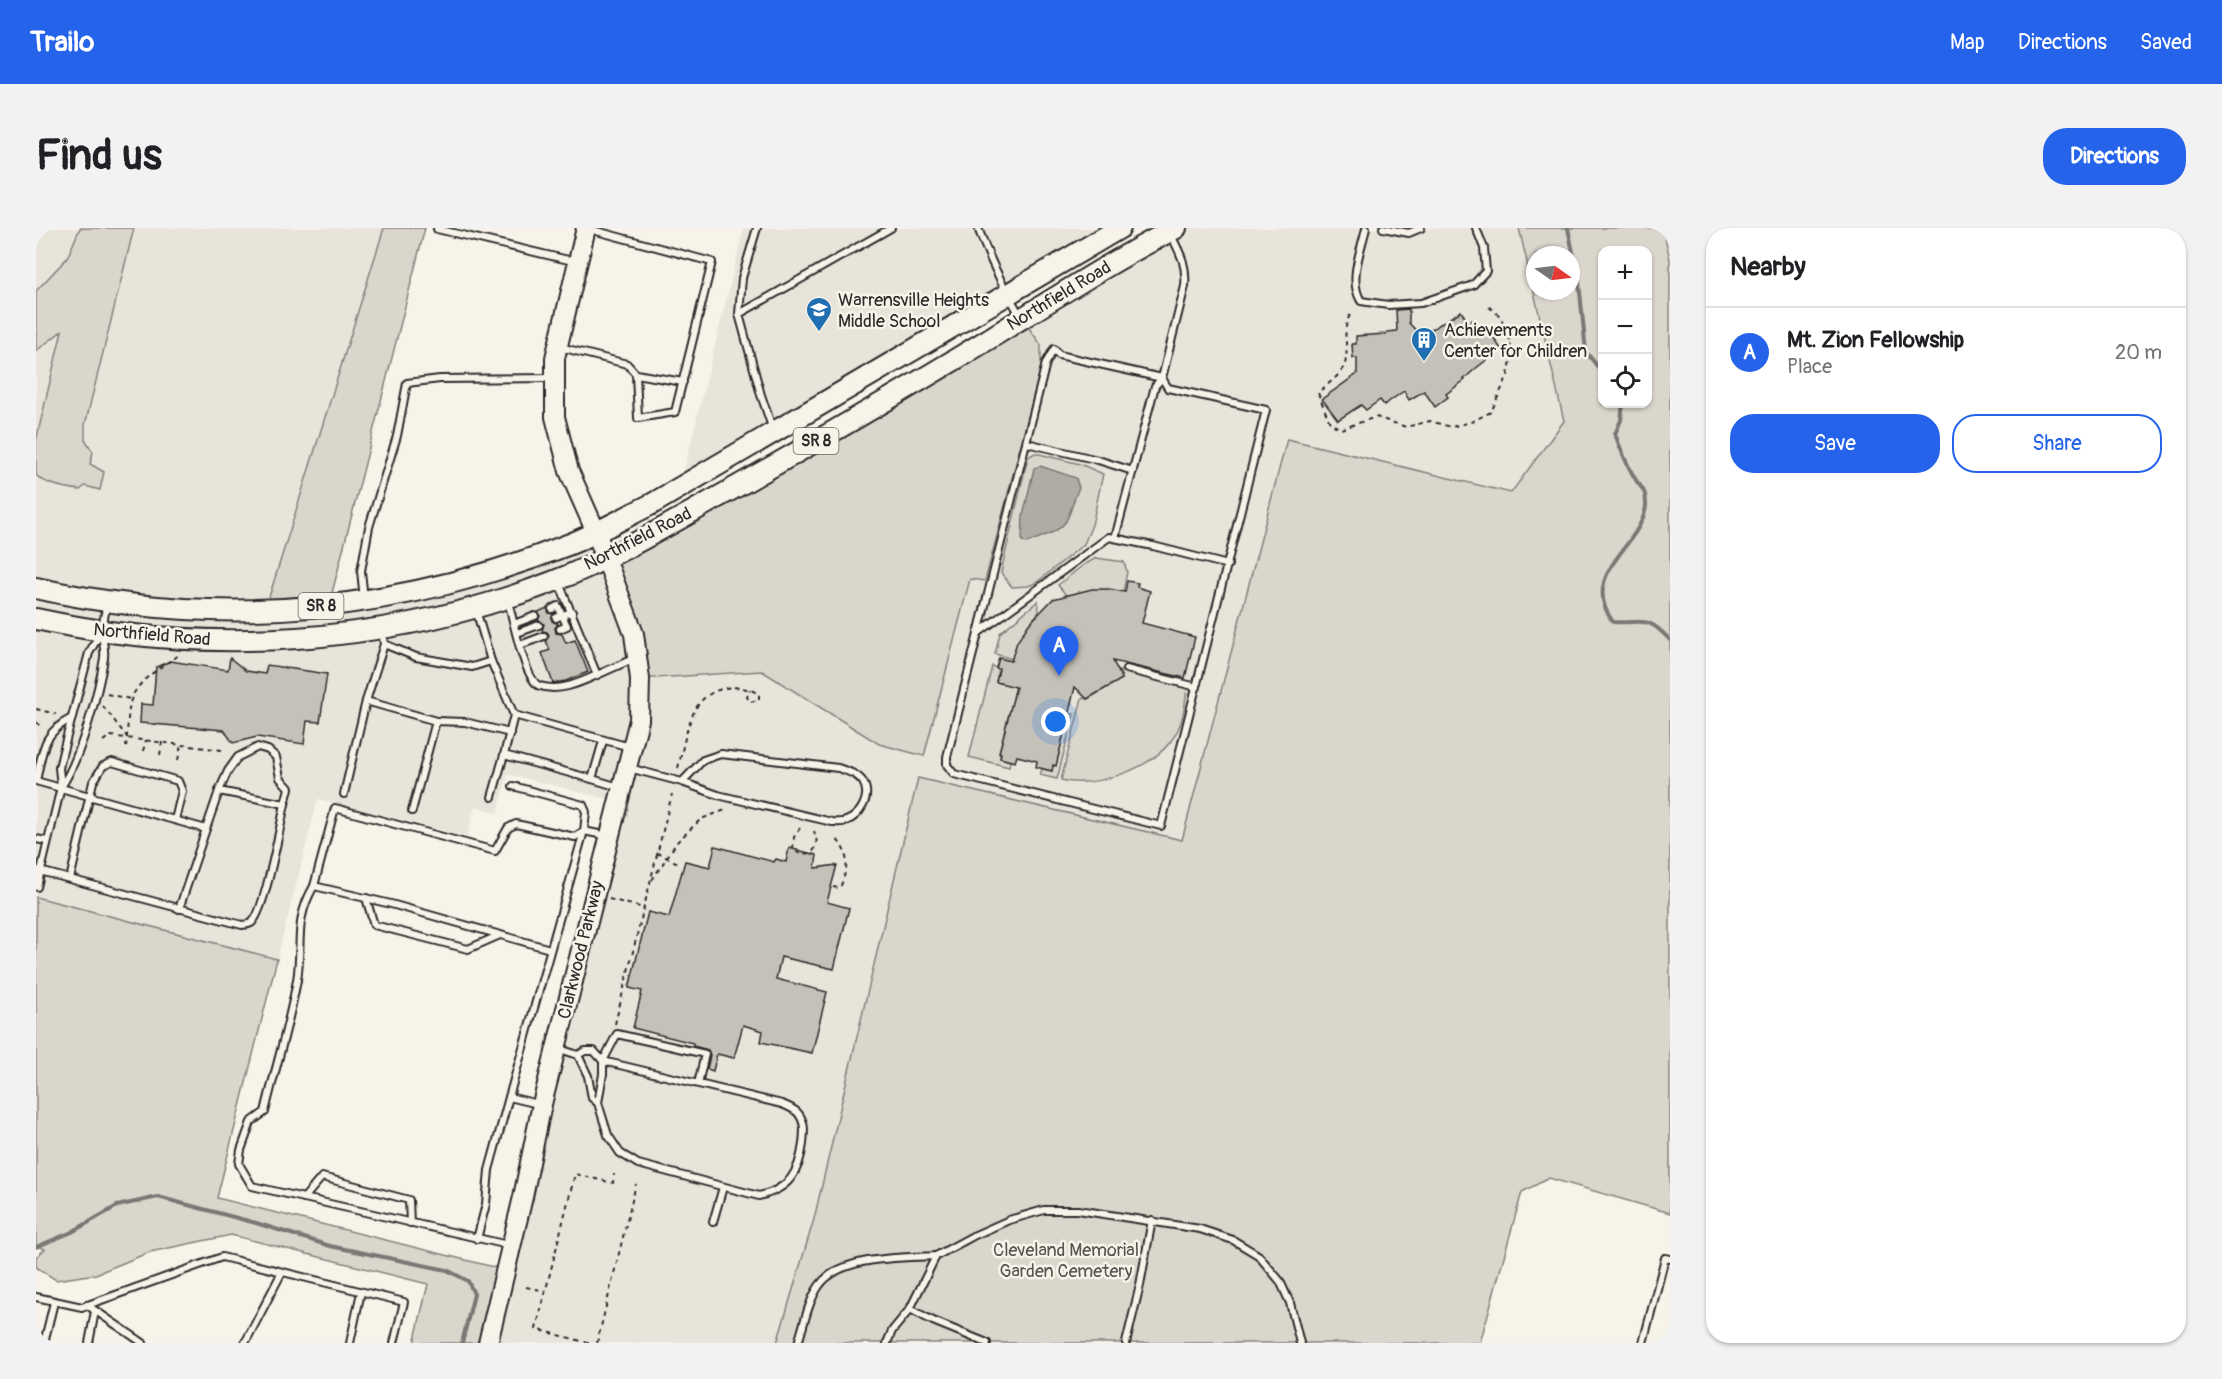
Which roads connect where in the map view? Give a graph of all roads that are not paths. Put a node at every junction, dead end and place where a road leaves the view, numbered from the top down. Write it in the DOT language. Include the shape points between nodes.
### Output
graph roads {
  1 [pos="586,228"];
  2 [pos="757,228"];
  3 [pos="891,228"];
  4 [pos="978,228"];
  5 [pos="1120,228"];
  6 [pos="1366,228"];
  7 [pos="1383,228"];
  8 [pos="1421,228"];
  9 [pos="1476,228"];
  10 [pos="437,229"];
  11 [pos="1171,229"];
  12 [pos="578,262"];
  13 [pos="1008,294"];
  14 [pos="739,314"];
  15 [pos="1022,318"];
  16 [pos="557,346"];
  17 [pos="636,374"];
  18 [pos="554,378"];
  19 [pos="1162,378"];
  20 [pos="683,382"];
  21 [pos="774,433"];
  22 [pos="1027,443"];
  23 [pos="1133,471"];
  24 [pos="596,532"];
  25 [pos="1115,538"];
  26 [pos="606,558"];
  27 [pos="1228,565"];
  28 [pos="558,579"];
  29 [pos="36,588"];
  30 [pos="507,597"];
  31 [pos="365,601"];
  32 [pos="107,602"];
  33 [pos="475,606"];
  34 [pos="552,609"];
  35 [pos="572,612"];
  36 [pos="535,616"];
  37 [pos="559,617"];
  38 [pos="36,619"];
  39 [pos="514,624"];
  40 [pos="539,625"];
  41 [pos="560,629"];
  42 [pos="101,632"];
  43 [pos="517,633"];
  44 [pos="977,633"];
  45 [pos="383,636"];
  46 [pos="544,636"];
  47 [pos="520,645"];
  48 [pos="638,656"];
  49 [pos="491,661"];
  50 [pos="1126,669"];
  51 [pos="597,675"];
  52 [pos="1197,687"];
  53 [pos="366,702"];
  54 [pos="514,715"];
  55 [pos="72,718"];
  56 [pos="435,722"];
  57 [pos="510,733"];
  58 [pos="603,741"];
  59 [pos="634,748"];
  60 [pos="504,755"];
  61 [pos="628,768"];
  62 [pos="592,780"];
  63 [pos="36,781"];
  64 [pos="682,782"];
  65 [pos="513,786"];
  66 [pos="61,787"];
  67 [pos="623,788"];
  68 [pos="219,791"];
  69 [pos="344,794"];
  70 [pos="90,796"];
  71 [pos="492,797"];
  72 [pos="285,804"];
  73 [pos="412,811"];
  74 [pos="175,820"];
  75 [pos="206,829"];
  76 [pos="584,831"];
  77 [pos="610,837"];
  78 [pos="36,839"];
  79 [pos="47,841"];
  80 [pos="38,871"];
  81 [pos="70,879"];
  82 [pos="314,886"];
  83 [pos="37,887"];
  84 [pos="366,898"];
  85 [pos="179,909"];
  86 [pos="500,935"];
  87 [pos="550,949"];
  88 [pos="556,1048"];
  89 [pos="578,1055"];
  90 [pos="603,1061"];
  91 [pos="698,1084"];
  92 [pos="509,1097"];
  93 [pos="598,1103"];
  94 [pos="542,1104"];
  95 [pos="723,1187"];
  96 [pos="304,1198"];
  97 [pos="1152,1220"];
  98 [pos="713,1222"];
  99 [pos="410,1223"];
  100 [pos="477,1239"];
  101 [pos="512,1246"];
  102 [pos="936,1256"];
  103 [pos="1670,1259"];
  104 [pos="282,1272"];
  105 [pos="362,1292"];
  106 [pos="36,1297"];
  107 [pos="54,1302"];
  108 [pos="87,1305"];
  109 [pos="910,1309"];
  110 [pos="95,1311"];
  111 [pos="44,1343"];
  112 [pos="89,1343"];
  113 [pos="142,1343"];
  114 [pos="246,1343"];
  115 [pos="350,1343"];
  116 [pos="394,1343"];
  117 [pos="488,1343"];
  118 [pos="798,1343"];
  119 [pos="887,1343"];
  120 [pos="987,1343"];
  121 [pos="1126,1343"];
  122 [pos="1300,1343"];
  123 [pos="1643,1343"];
  1 -- 12 [label="street, Clarkwood Parkway"];
  1 -- 20 [label="lane" via="712,262"];
  2 -- 14 [label="lane" via="742,278"];
  3 -- 14 [label="lane"];
  4 -- 13 [label="lane"];
  5 -- 13 [label="main road, Northfield Road / SR 8"];
  6 -- 9 [label="lane" via="1354,281 1356,293 1361,301 1388,305 1421,303 1473,285 1486,271 1484,248"];
  7 -- 8 [label="lane" via="1409,233"];
  10 -- 12 [label="lane"];
  11 -- 15 [label="main road, Northfield Road / SR 8"];
  11 -- 19 [label="lane" via="1186,272"];
  12 -- 16 [label="street, Clarkwood Parkway"];
  13 -- 15 [label="lane"];
  13 -- 21 [label="main road, Northfield Road / SR 8"];
  14 -- 21 [label="lane"];
  15 -- 26 [label="main road, Northfield Road / SR 8" via="779,463"];
  16 -- 17 [label="lane" via="627,364"];
  16 -- 18 [label="street, Clarkwood Parkway"];
  17 -- 20 [label="lane"];
  17 -- 20 [label="lane" via="638,418 675,412"];
  18 -- 24 [label="street, Clarkwood Parkway" via="555,417 563,456"];
  18 -- 31 [label="lane" via="407,383 397,436 369,527 361,571"];
  19 -- 22 [label="lane" via="1059,355 1054,349 1046,363"];
  19 -- 23 [label="lane" via="1155,386"];
  19 -- 27 [label="lane" via="1168,388 1266,410"];
  21 -- 24 [label="main road, Northfield Road / SR 8"];
  22 -- 23 [label="lane"];
  22 -- 44 [label="lane"];
  23 -- 25 [label="lane"];
  24 -- 26 [label="street, Clarkwood Parkway"];
  24 -- 31 [label="main road, Northfield Road / SR 8" via="486,573"];
  25 -- 27 [label="lane"];
  25 -- 44 [label="lane" via="1108,537"];
  26 -- 28 [label="main road, Northfield Road / SR 8"];
  26 -- 48 [label="street, Clarkwood Parkway" via="634,634"];
  27 -- 52 [label="lane"];
  28 -- 30 [label="main road, Northfield Road / SR 8"];
  28 -- 35 [label="lane"];
  29 -- 32 [label="main road, Northfield Road / SR 8"];
  30 -- 33 [label="main road, Northfield Road / SR 8"];
  30 -- 39 [label="lane"];
  31 -- 32 [label="main road, Northfield Road / SR 8" via="236,611"];
  32 -- 42 [label="lane"];
  33 -- 45 [label="main road, Northfield Road / SR 8"];
  33 -- 49 [label="lane"];
  34 -- 37 [label="lane" via="558,606"];
  35 -- 37 [label="lane"];
  35 -- 51 [label="lane"];
  36 -- 39 [label="lane"];
  37 -- 41 [label="lane" via="567,626"];
  38 -- 42 [label="main road, Northfield Road / SR 8"];
  39 -- 43 [label="lane"];
  40 -- 43 [label="lane"];
  42 -- 45 [label="main road, Northfield Road / SR 8" via="230,641"];
  42 -- 55 [label="lane" via="88,652"];
  42 -- 66 [label="lane" via="105,655 97,690 70,774"];
  43 -- 47 [label="lane"];
  44 -- 52 [label="lane" via="950,738 947,765 954,774 1059,802 1161,826"];
  45 -- 49 [label="lane" via="416,657 472,667"];
  45 -- 53 [label="lane"];
  46 -- 47 [label="lane"];
  47 -- 51 [label="lane" via="533,682 540,686 569,687"];
  48 -- 51 [label="lane"];
  48 -- 59 [label="street, Clarkwood Parkway" via="639,720"];
  49 -- 54 [label="lane"];
  50 -- 52 [label="lane"];
  53 -- 56 [label="lane"];
  53 -- 69 [label="lane"];
  54 -- 57 [label="lane"];
  54 -- 58 [label="lane"];
  55 -- 63 [label="lane" via="48,735"];
  55 -- 66 [label="lane" via="59,768"];
  56 -- 57 [label="lane" via="465,722"];
  56 -- 73 [label="lane"];
  57 -- 60 [label="lane"];
  58 -- 59 [label="lane"];
  58 -- 62 [label="lane"];
  59 -- 61 [label="street, Clarkwood Parkway"];
  60 -- 62 [label="lane"];
  60 -- 71 [label="lane"];
  61 -- 64 [label="lane"];
  61 -- 67 [label="street, Clarkwood Parkway"];
  62 -- 67 [label="lane"];
  63 -- 66 [label="lane"];
  64 -- 64 [label="lane" via="718,795 832,822 854,817 863,808 866,794 863,783 838,768 721,754 703,760"];
  65 -- 76 [label="lane" via="583,805"];
  66 -- 70 [label="lane"];
  66 -- 79 [label="lane"];
  67 -- 77 [label="street, Clarkwood Parkway"];
  68 -- 72 [label="lane"];
  68 -- 72 [label="lane" via="238,757 258,747 276,757 280,778 289,788"];
  68 -- 75 [label="lane"];
  70 -- 74 [label="lane"];
  70 -- 74 [label="lane" via="99,770 112,762 164,776 178,780 182,791"];
  70 -- 81 [label="lane"];
  72 -- 85 [label="lane" via="264,894 257,917 251,923 242,925"];
  74 -- 75 [label="lane"];
  75 -- 85 [label="lane"];
  76 -- 77 [label="lane"];
  76 -- 82 [label="lane" via="575,837 516,824 508,828 495,851 335,808"];
  76 -- 87 [label="lane"];
  77 -- 88 [label="street, Clarkwood Parkway"];
  78 -- 79 [label="lane"];
  79 -- 80 [label="lane"];
  80 -- 81 [label="lane"];
  80 -- 83 [label="lane"];
  81 -- 85 [label="lane"];
  82 -- 84 [label="lane"];
  82 -- 96 [label="lane" via="299,927 297,979 265,1112 251,1122 239,1164 252,1186"];
  84 -- 86 [label="lane"];
  84 -- 86 [label="lane" via="374,926 468,949"];
  86 -- 87 [label="lane"];
  87 -- 92 [label="lane"];
  88 -- 89 [label="lane"];
  88 -- 94 [label="street, Clarkwood Parkway"];
  89 -- 90 [label="lane" via="585,1050 594,1051"];
  89 -- 93 [label="lane" via="588,1076 592,1098"];
  90 -- 91 [label="lane"];
  90 -- 91 [label="lane" via="617,1034 705,1054"];
  90 -- 93 [label="lane"];
  91 -- 95 [label="lane" via="782,1104 797,1112 805,1126 798,1169 790,1180 759,1196"];
  92 -- 94 [label="lane"];
  92 -- 100 [label="lane" via="489,1170"];
  93 -- 95 [label="lane" via="608,1135 620,1152 638,1164"];
  94 -- 101 [label="street, Clarkwood Parkway"];
  95 -- 98 [label="lane"];
  96 -- 99 [label="lane"];
  96 -- 99 [label="lane" via="322,1177 409,1200"];
  97 -- 102 [label="lane" via="1078,1210 1044,1210 1009,1220"];
  97 -- 121 [label="lane"];
  97 -- 122 [label="lane" via="1200,1229 1233,1240 1258,1255 1280,1281"];
  99 -- 100 [label="lane"];
  100 -- 101 [label="lane"];
  101 -- 117 [label="street, Clarkwood Parkway"];
  102 -- 109 [label="lane"];
  102 -- 118 [label="lane" via="878,1259 841,1269 820,1284"];
  103 -- 123 [label="lane" via="1665,1258"];
  104 -- 105 [label="lane"];
  104 -- 108 [label="lane" via="222,1257"];
  104 -- 114 [label="lane"];
  105 -- 115 [label="lane"];
  105 -- 116 [label="lane" via="404,1302"];
  106 -- 107 [label="lane"];
  107 -- 108 [label="lane"];
  107 -- 111 [label="lane"];
  108 -- 110 [label="lane"];
  109 -- 119 [label="lane"];
  109 -- 120 [label="lane"];
  110 -- 112 [label="lane"];
  110 -- 113 [label="lane"];
}
